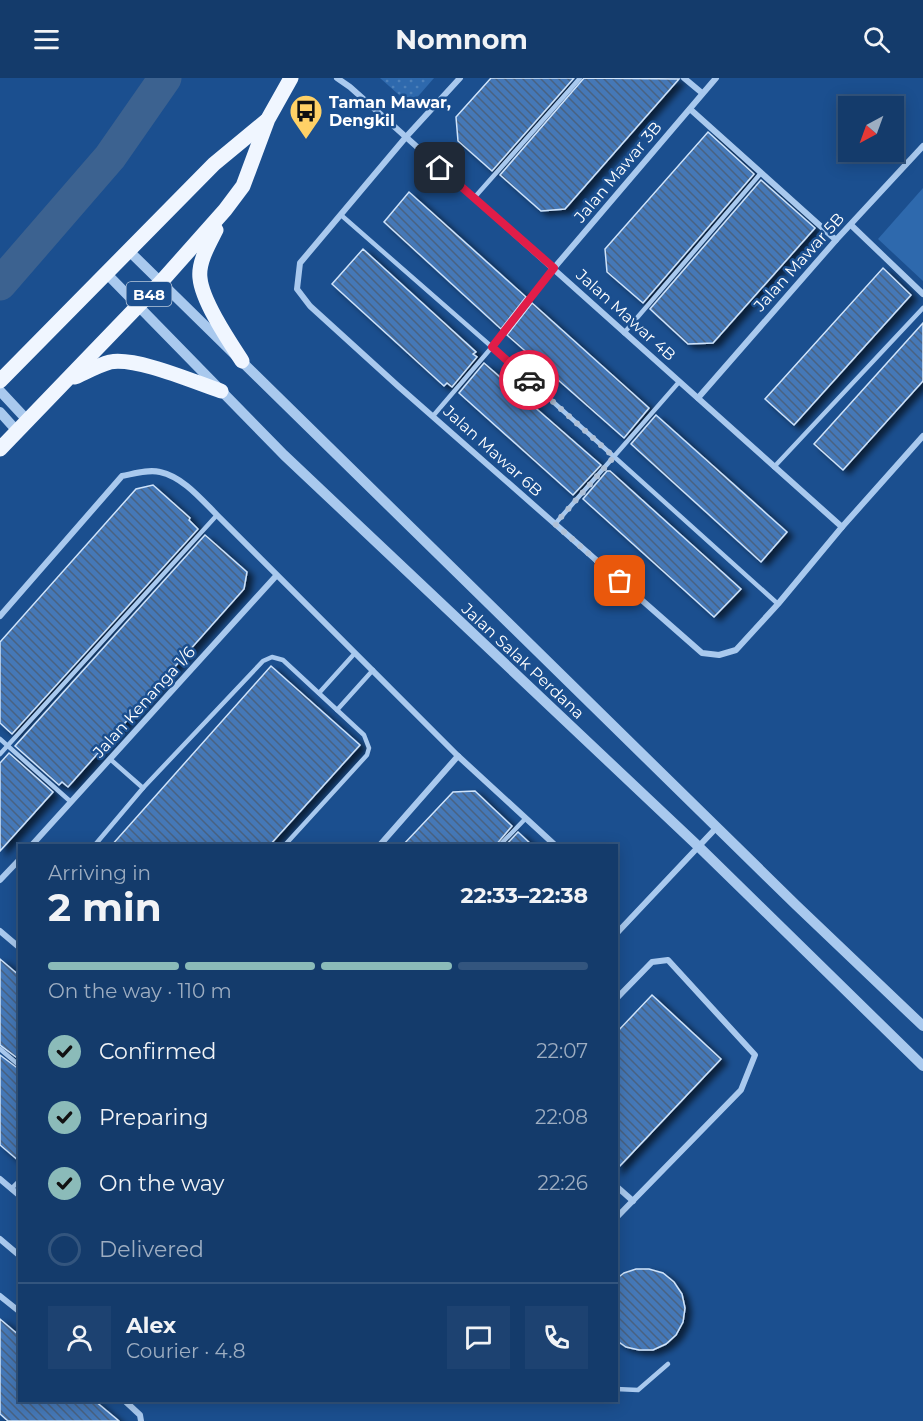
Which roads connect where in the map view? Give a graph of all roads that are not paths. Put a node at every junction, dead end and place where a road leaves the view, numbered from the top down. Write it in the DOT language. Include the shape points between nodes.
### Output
graph roads {
  1 [pos="291,78"];
  2 [pos="337,78"];
  3 [pos="460,78"];
  4 [pos="580,78"];
  5 [pos="684,78"];
  6 [pos="716,78"];
  7 [pos="702,93"];
  8 [pos="690,109"];
  9 [pos="268,119"];
  10 [pos="406,137"];
  11 [pos="923,146"];
  12 [pos="762,173"];
  13 [pos="474,198"];
  14 [pos="225,210"];
  15 [pos="341,215"];
  16 [pos="850,225"];
  17 [pos="836,240"];
  18 [pos="129,251"];
  19 [pos="554,268"];
  20 [pos="107,274"];
  21 [pos="161,282"];
  22 [pos="923,294"];
  23 [pos="138,306"];
  24 [pos="923,308"];
  25 [pos="624,333"];
  26 [pos="492,347"];
  27 [pos="242,361"];
  28 [pos="70,379"];
  29 [pos="0,381"];
  30 [pos="680,382"];
  31 [pos="0,391"];
  32 [pos="221,391"];
  33 [pos="698,398"];
  34 [pos="0,412"];
  35 [pos="433,416"];
  36 [pos="22,426"];
  37 [pos="923,436"];
  38 [pos="0,449"];
  39 [pos="614,457"];
  40 [pos="774,466"];
  41 [pos="217,515"];
  42 [pos="555,524"];
  43 [pos="842,527"];
  44 [pos="276,576"];
  45 [pos="778,604"];
  46 [pos="0,616"];
  47 [pos="356,653"];
  48 [pos="373,670"];
  49 [pos="319,693"];
  50 [pos="337,710"];
  51 [pos="0,739"];
  52 [pos="8,746"];
  53 [pos="0,754"];
  54 [pos="458,756"];
  55 [pos="110,759"];
  56 [pos="143,788"];
  57 [pos="71,802"];
  58 [pos="525,818"];
  59 [pos="717,827"];
  60 [pos="33,844"];
  61 [pos="96,844"];
  62 [pos="286,844"];
  63 [pos="381,844"];
  64 [pos="501,844"];
  65 [pos="554,844"];
  66 [pos="699,847"];
  67 [pos="18,861"];
  68 [pos="0,880"];
  69 [pos="0,931"];
  70 [pos="618,932"];
  71 [pos="18,946"];
  72 [pos="618,997"];
  73 [pos="923,1026"];
  74 [pos="0,1049"];
  75 [pos="18,1064"];
  76 [pos="923,1066"];
  77 [pos="0,1179"];
  78 [pos="18,1182"];
  79 [pos="618,1188"];
  80 [pos="11,1189"];
  81 [pos="18,1194"];
  82 [pos="633,1201"];
  83 [pos="618,1216"];
  84 [pos="0,1239"];
  85 [pos="18,1254"];
  86 [pos="0,1296"];
  87 [pos="18,1310"];
  88 [pos="668,1364"];
  89 [pos="618,1389"];
  90 [pos="126,1402"];
  91 [pos="141,1421"];
  1 -- 9 [label="main road, B48"];
  2 -- 10 [label="street, Jalan Mawar 4B"];
  3 -- 10 [label="street"];
  4 -- 13 [label="lane"];
  5 -- 7 [label="street"];
  6 -- 7 [label="street, Jalan Mawar 3B"];
  7 -- 8 [label="street, Jalan Mawar 3B"];
  8 -- 12 [label="street"];
  8 -- 19 [label="street, Jalan Mawar 3B"];
  9 -- 14 [label="main road, B48" via="243,186"];
  9 -- 18 [label="main road, B48" via="214,164"];
  10 -- 13 [label="street, Jalan Mawar 4B"];
  10 -- 15 [label="street"];
  11 -- 16 [label="street, Jalan Mawar 5B"];
  12 -- 17 [label="street"];
  12 -- 25 [label="lane"];
  13 -- 19 [label="street, Jalan Mawar 4B"];
  14 -- 21 [label="main road, B48"];
  14 -- 27 [label="main road" via="204,256 200,278 222,331"];
  15 -- 26 [label="lane"];
  15 -- 35 [label="street, Jalan Mawar 6B" via="300,263 297,290"];
  16 -- 17 [label="street, Jalan Mawar 5B"];
  16 -- 22 [label="street"];
  17 -- 33 [label="street, Jalan Mawar 5B"];
  18 -- 20 [label="main road, B48"];
  18 -- 21 [label="street, Jalan Salak Perdana"];
  19 -- 25 [label="street, Jalan Mawar 4B"];
  19 -- 26 [label="lane"];
  20 -- 23 [label="street, Jalan Salak Perdana"];
  20 -- 29 [label="main road, B48"];
  21 -- 23 [label="main road, B48"];
  21 -- 27 [label="street, Jalan Salak Perdana"];
  23 -- 28 [label="main road, B48"];
  23 -- 32 [label="street, Jalan Salak Perdana"];
  24 -- 40 [label="lane"];
  25 -- 30 [label="street, Jalan Mawar 4B"];
  26 -- 35 [label="lane"];
  26 -- 39 [label="lane"];
  27 -- 59 [label="street, Jalan Salak Perdana"];
  28 -- 32 [label="main road" via="111,362 163,370"];
  28 -- 36 [label="main road, B48"];
  30 -- 33 [label="street, Jalan Mawar 4B"];
  30 -- 39 [label="lane"];
  31 -- 36 [label="street"];
  32 -- 66 [label="street, Jalan Salak Perdana" via="382,549"];
  33 -- 40 [label="street, Jalan Mawar 4B"];
  34 -- 36 [label="street"];
  35 -- 42 [label="street, Jalan Mawar 6B"];
  36 -- 38 [label="main road, B48"];
  37 -- 43 [label="street"];
  39 -- 42 [label="lane"];
  39 -- 45 [label="lane"];
  40 -- 43 [label="street, Jalan Mawar 4B"];
  41 -- 44 [label="street"];
  41 -- 46 [label="street" via="180,481 159,471 122,476"];
  41 -- 52 [label="lane"];
  42 -- 45 [label="street, Jalan Mawar 6B" via="702,653 719,655 736,650"];
  43 -- 45 [label="street"];
  44 -- 47 [label="street"];
  44 -- 55 [label="street, Jalan Kenanga 1/6"];
  47 -- 48 [label="street"];
  47 -- 49 [label="lane"];
  48 -- 50 [label="lane"];
  48 -- 54 [label="street"];
  49 -- 50 [label="lane"];
  49 -- 56 [label="lane" via="283,660 272,657 263,661"];
  50 -- 62 [label="lane" via="364,735 369,748 367,755"];
  51 -- 52 [label="lane"];
  52 -- 53 [label="lane"];
  52 -- 57 [label="lane"];
  54 -- 58 [label="street"];
  54 -- 63 [label="street"];
  55 -- 56 [label="lane"];
  55 -- 57 [label="street, Jalan Kenanga 1/6"];
  56 -- 61 [label="lane"];
  57 -- 60 [label="street, Jalan Kenanga 1/6"];
  58 -- 64 [label="lane"];
  58 -- 65 [label="street"];
  59 -- 66 [label="street"];
  59 -- 73 [label="street, Jalan Salak Perdana"];
  66 -- 70 [label="street"];
  66 -- 76 [label="street, Jalan Salak Perdana"];
  67 -- 68 [label="street"];
  69 -- 71 [label="street"];
  72 -- 82 [label="street" via="652,962 668,960 755,1055 741,1090"];
  74 -- 75 [label="lane"];
  77 -- 80 [label="street"];
  78 -- 80 [label="lane"];
  79 -- 82 [label="street"];
  80 -- 81 [label="street"];
  82 -- 83 [label="street"];
  84 -- 85 [label="street"];
  86 -- 87 [label="street"];
  88 -- 89 [label="lane" via="638,1390"];
  90 -- 91 [label="street"];
}
